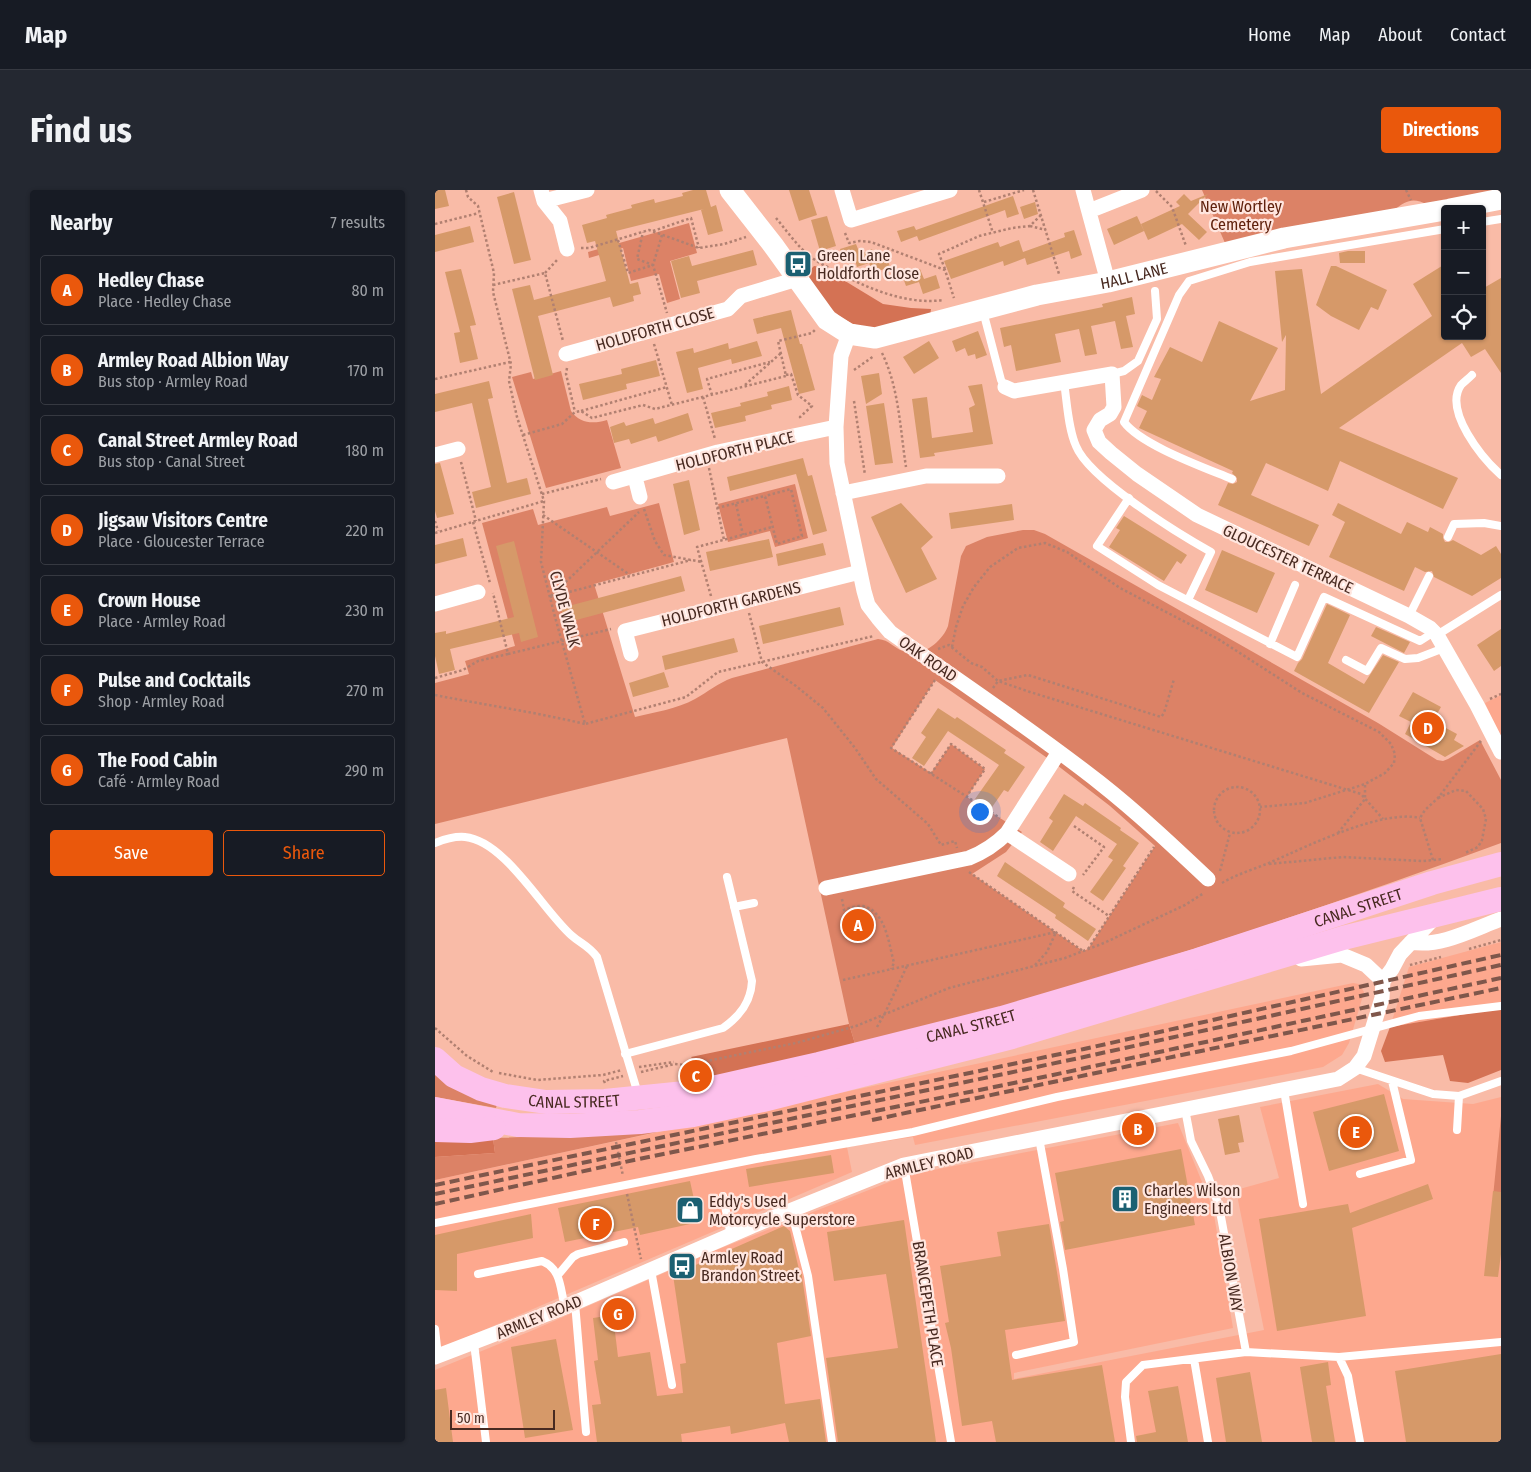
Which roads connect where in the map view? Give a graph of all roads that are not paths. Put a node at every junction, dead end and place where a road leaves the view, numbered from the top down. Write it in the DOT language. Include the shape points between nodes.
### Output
graph roads {
  1 [pos="587,190"];
  2 [pos="730,190"];
  3 [pos="842,190"];
  4 [pos="949,190"];
  5 [pos="1083,190"];
  6 [pos="1142,190"];
  7 [pos="543,195"];
  8 [pos="1501,199"];
  9 [pos="1471,205"];
  10 [pos="1089,211"];
  11 [pos="1441,211"];
  12 [pos="1501,219"];
  13 [pos="1486,221"];
  14 [pos="1441,230"];
  15 [pos="567,249"];
  16 [pos="797,279"];
  17 [pos="1108,282"];
  18 [pos="1155,291"];
  19 [pos="983,309"];
  20 [pos="849,334"];
  21 [pos="566,354"];
  22 [pos="1112,374"];
  23 [pos="1473,375"];
  24 [pos="1064,382"];
  25 [pos="1005,387"];
  26 [pos="836,427"];
  27 [pos="458,449"];
  28 [pos="435,455"];
  29 [pos="1501,475"];
  30 [pos="998,476"];
  31 [pos="635,477"];
  32 [pos="1232,480"];
  33 [pos="613,482"];
  34 [pos="843,493"];
  35 [pos="1129,498"];
  36 [pos="642,502"];
  37 [pos="1501,526"];
  38 [pos="1448,537"];
  39 [pos="860,572"];
  40 [pos="1429,576"];
  41 [pos="1295,585"];
  42 [pos="478,592"];
  43 [pos="1501,595"];
  44 [pos="1187,600"];
  45 [pos="435,604"];
  46 [pos="1409,616"];
  47 [pos="1438,638"];
  48 [pos="1270,644"];
  49 [pos="631,654"];
  50 [pos="1346,660"];
  51 [pos="1059,752"];
  52 [pos="1501,752"];
  53 [pos="1010,830"];
  54 [pos="435,843"];
  55 [pos="1501,864"];
  56 [pos="1069,874"];
  57 [pos="727,878"];
  58 [pos="1214,883"];
  59 [pos="832,887"];
  60 [pos="1501,899"];
  61 [pos="754,903"];
  62 [pos="734,907"];
  63 [pos="1440,913"];
  64 [pos="1501,919"];
  65 [pos="1411,942"];
  66 [pos="1253,964"];
  67 [pos="1383,981"];
  68 [pos="1501,1006"];
  69 [pos="625,1054"];
  70 [pos="435,1058"];
  71 [pos="1359,1062"];
  72 [pos="1391,1080"];
  73 [pos="1501,1081"];
  74 [pos="1284,1090"];
  75 [pos="1459,1096"];
  76 [pos="639,1099"];
  77 [pos="435,1109"];
  78 [pos="1185,1109"];
  79 [pos="518,1125"];
  80 [pos="435,1130"];
  81 [pos="1457,1130"];
  82 [pos="1039,1138"];
  83 [pos="905,1166"];
  84 [pos="1360,1174"];
  85 [pos="723,1196"];
  86 [pos="1303,1204"];
  87 [pos="791,1210"];
  88 [pos="435,1223"];
  89 [pos="731,1236"];
  90 [pos="624,1242"];
  91 [pos="651,1270"];
  92 [pos="478,1274"];
  93 [pos="559,1275"];
  94 [pos="570,1305"];
  95 [pos="435,1329"];
  96 [pos="1501,1342"];
  97 [pos="474,1343"];
  98 [pos="1246,1352"];
  99 [pos="1016,1355"];
  100 [pos="437,1357"];
  101 [pos="1339,1357"];
  102 [pos="1194,1360"];
  103 [pos="672,1385"];
  104 [pos="586,1432"];
  105 [pos="486,1442"];
  106 [pos="832,1442"];
  107 [pos="951,1442"];
  108 [pos="1131,1442"];
  109 [pos="1208,1442"];
  110 [pos="1360,1442"];
  1 -- 7 [label="street"];
  2 -- 16 [label="street"];
  3 -- 4 [label="street" via="851,220"];
  5 -- 10 [label="street"];
  6 -- 10 [label="street"];
  7 -- 15 [label="street" via="560,221"];
  8 -- 9 [label="street"];
  10 -- 17 [label="street"];
  11 -- 17 [label="street, HALL LANE" via="1284,238"];
  12 -- 13 [label="lane"];
  14 -- 32 [label="lane" via="1250,262 1189,281 1179,295 1124,422 1145,440"];
  16 -- 20 [label="street, HALL LANE" via="827,320"];
  16 -- 21 [label="street, HOLDFORTH CLOSE" via="741,296 728,309"];
  17 -- 19 [label="street, HALL LANE"];
  18 -- 22 [label="lane" via="1157,319 1138,361 1124,371"];
  19 -- 20 [label="street, HALL LANE" via="875,338"];
  19 -- 25 [label="lane"];
  20 -- 26 [label="street, OAK ROAD" via="841,356"];
  22 -- 24 [label="street"];
  22 -- 46 [label="street, GLOUCESTER TERRACE" via="1114,408 1094,430 1099,442 1111,453 1197,515"];
  23 -- 29 [label="lane" via="1461,386 1457,399 1459,414 1485,460"];
  24 -- 25 [label="street" via="1014,391"];
  24 -- 35 [label="lane" via="1076,447 1091,467"];
  26 -- 31 [label="street, HOLDFORTH PLACE" via="713,454"];
  26 -- 34 [label="street, OAK ROAD" via="837,462"];
  27 -- 28 [label="street"];
  30 -- 34 [label="street" via="925,476"];
  31 -- 33 [label="street, HOLDFORTH PLACE"];
  31 -- 36 [label="street"];
  34 -- 39 [label="street, OAK ROAD"];
  35 -- 44 [label="lane" via="1211,552"];
  35 -- 44 [label="lane" via="1097,546"];
  37 -- 38 [label="lane" via="1454,524"];
  39 -- 49 [label="street, HOLDFORTH GARDENS" via="625,631"];
  39 -- 51 [label="street, OAK ROAD" via="868,605 890,632"];
  40 -- 46 [label="lane"];
  41 -- 48 [label="lane"];
  42 -- 45 [label="street"];
  43 -- 47 [label="lane"];
  44 -- 48 [label="lane"];
  46 -- 47 [label="street, GLOUCESTER TERRACE" via="1430,628"];
  47 -- 48 [label="lane" via="1420,640 1324,597 1297,656"];
  47 -- 50 [label="lane" via="1418,658 1405,659 1381,648 1367,671"];
  47 -- 52 [label="street, GLOUCESTER TERRACE"];
  51 -- 53 [label="street"];
  51 -- 58 [label="street, OAK ROAD" via="1101,784"];
  53 -- 56 [label="street"];
  53 -- 59 [label="street" via="996,844 969,858"];
  54 -- 69 [label="lane" via="452,837 467,837 483,843 499,854 571,935 589,947 597,957"];
  55 -- 76 [label="main road, CANAL STREET" via="1002,1018 713,1089"];
  57 -- 62 [label="lane"];
  60 -- 63 [label="main road, CANAL STREET"];
  61 -- 62 [label="lane"];
  62 -- 69 [label="lane" via="752,981 752,991 743,1011 723,1028"];
  63 -- 65 [label="street"];
  63 -- 66 [label="main road, CANAL STREET"];
  64 -- 65 [label="street" via="1443,940 1422,944"];
  65 -- 67 [label="street"];
  66 -- 67 [label="street" via="1342,955 1366,965"];
  66 -- 79 [label="main road, CANAL STREET" via="1012,1037 693,1115 641,1122"];
  67 -- 71 [label="street" via="1382,998"];
  68 -- 88 [label="lane" via="1419,1016 1291,1051 1057,1097 913,1132 756,1158"];
  69 -- 76 [label="lane"];
  70 -- 76 [label="main road, CANAL STREET" via="454,1076 505,1096 546,1102"];
  71 -- 72 [label="lane"];
  71 -- 74 [label="street, ARMLEY ROAD" via="1338,1079"];
  72 -- 75 [label="lane" via="1433,1094"];
  72 -- 84 [label="lane" via="1411,1160"];
  73 -- 75 [label="lane"];
  74 -- 78 [label="street, ARMLEY ROAD"];
  74 -- 86 [label="lane"];
  75 -- 81 [label="lane"];
  77 -- 79 [label="main road, CANAL STREET"];
  78 -- 82 [label="street, ARMLEY ROAD"];
  78 -- 98 [label="lane, ALBION WAY" via="1191,1141 1219,1206"];
  79 -- 80 [label="main road"];
  82 -- 83 [label="street, ARMLEY ROAD"];
  82 -- 99 [label="lane" via="1073,1342"];
  83 -- 87 [label="street, ARMLEY ROAD"];
  83 -- 107 [label="lane, BRANCEPETH PLACE"];
  85 -- 89 [label="lane"];
  87 -- 89 [label="street, ARMLEY ROAD"];
  87 -- 106 [label="lane" via="808,1276"];
  89 -- 91 [label="street, ARMLEY ROAD"];
  90 -- 93 [label="lane" via="578,1254"];
  91 -- 94 [label="street, ARMLEY ROAD"];
  91 -- 103 [label="lane"];
  92 -- 93 [label="lane" via="542,1261"];
  93 -- 94 [label="lane"];
  94 -- 97 [label="street, ARMLEY ROAD"];
  94 -- 104 [label="lane"];
  95 -- 100 [label="lane"];
  96 -- 101 [label="lane"];
  97 -- 100 [label="street, ARMLEY ROAD"];
  97 -- 105 [label="lane"];
  98 -- 101 [label="lane"];
  98 -- 102 [label="lane"];
  101 -- 110 [label="lane" via="1348,1376"];
  102 -- 108 [label="lane" via="1143,1365 1126,1382"];
  102 -- 109 [label="lane"];
}
